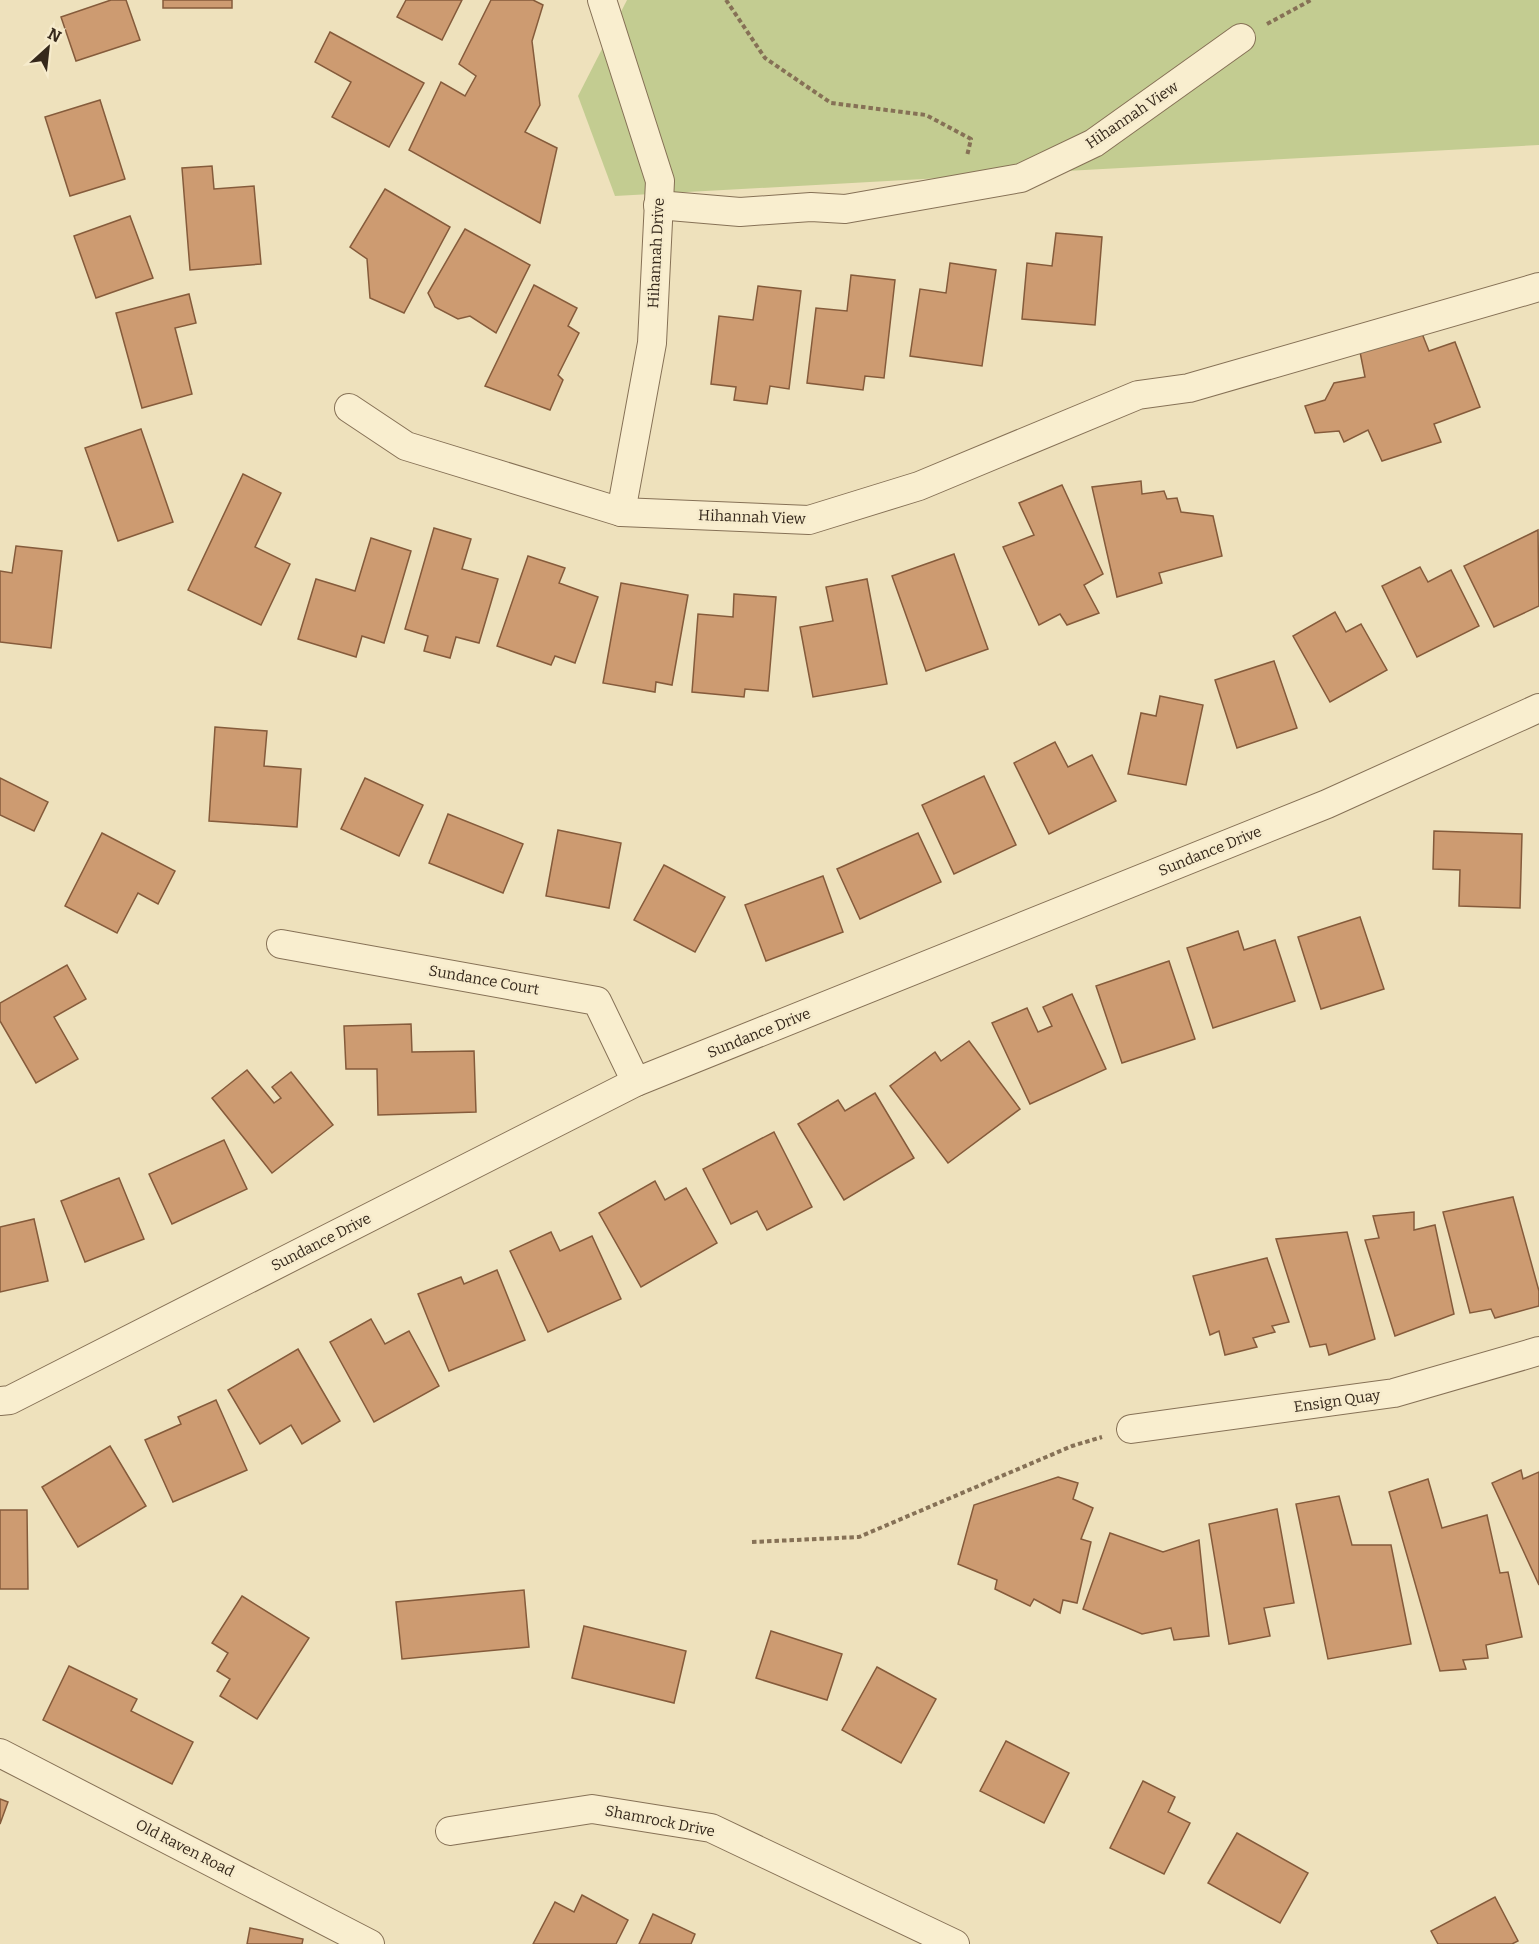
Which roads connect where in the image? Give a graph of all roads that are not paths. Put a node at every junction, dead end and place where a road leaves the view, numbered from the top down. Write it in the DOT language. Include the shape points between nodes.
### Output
graph roads {
  1 [pos="602,0"];
  2 [pos="1241,38"];
  3 [pos="658,205"];
  4 [pos="1539,287"];
  5 [pos="349,408"];
  6 [pos="621,512"];
  7 [pos="1539,708"];
  8 [pos="281,944"];
  9 [pos="636,1082"];
  10 [pos="1539,1351"];
  11 [pos="0,1401"];
  12 [pos="1131,1429"];
  13 [pos="0,1753"];
  14 [pos="450,1831"];
  15 [pos="370,1944"];
  16 [pos="954,1944"];
  1 -- 3 [label="street, Hihannah Drive" via="660,181"];
  2 -- 3 [label="street, Hihannah View" via="1094,143 1021,178 845,209 740,212"];
  3 -- 6 [label="street, Hihannah Drive" via="652,344"];
  4 -- 6 [label="street, Hihannah View" via="1190,388 1138,395 919,486 809,520"];
  5 -- 6 [label="street, Hihannah View" via="406,446"];
  7 -- 9 [label="street, Sundance Drive" via="1327,804"];
  8 -- 9 [label="street, Sundance Court" via="597,1001"];
  9 -- 11 [label="street, Sundance Drive" via="10,1400"];
  10 -- 12 [label="street, Ensign Quay" via="1394,1393"];
  13 -- 15 [label="street, Old Raven Road"];
  14 -- 16 [label="street, Shamrock Drive" via="591,1809 711,1828"];
}
